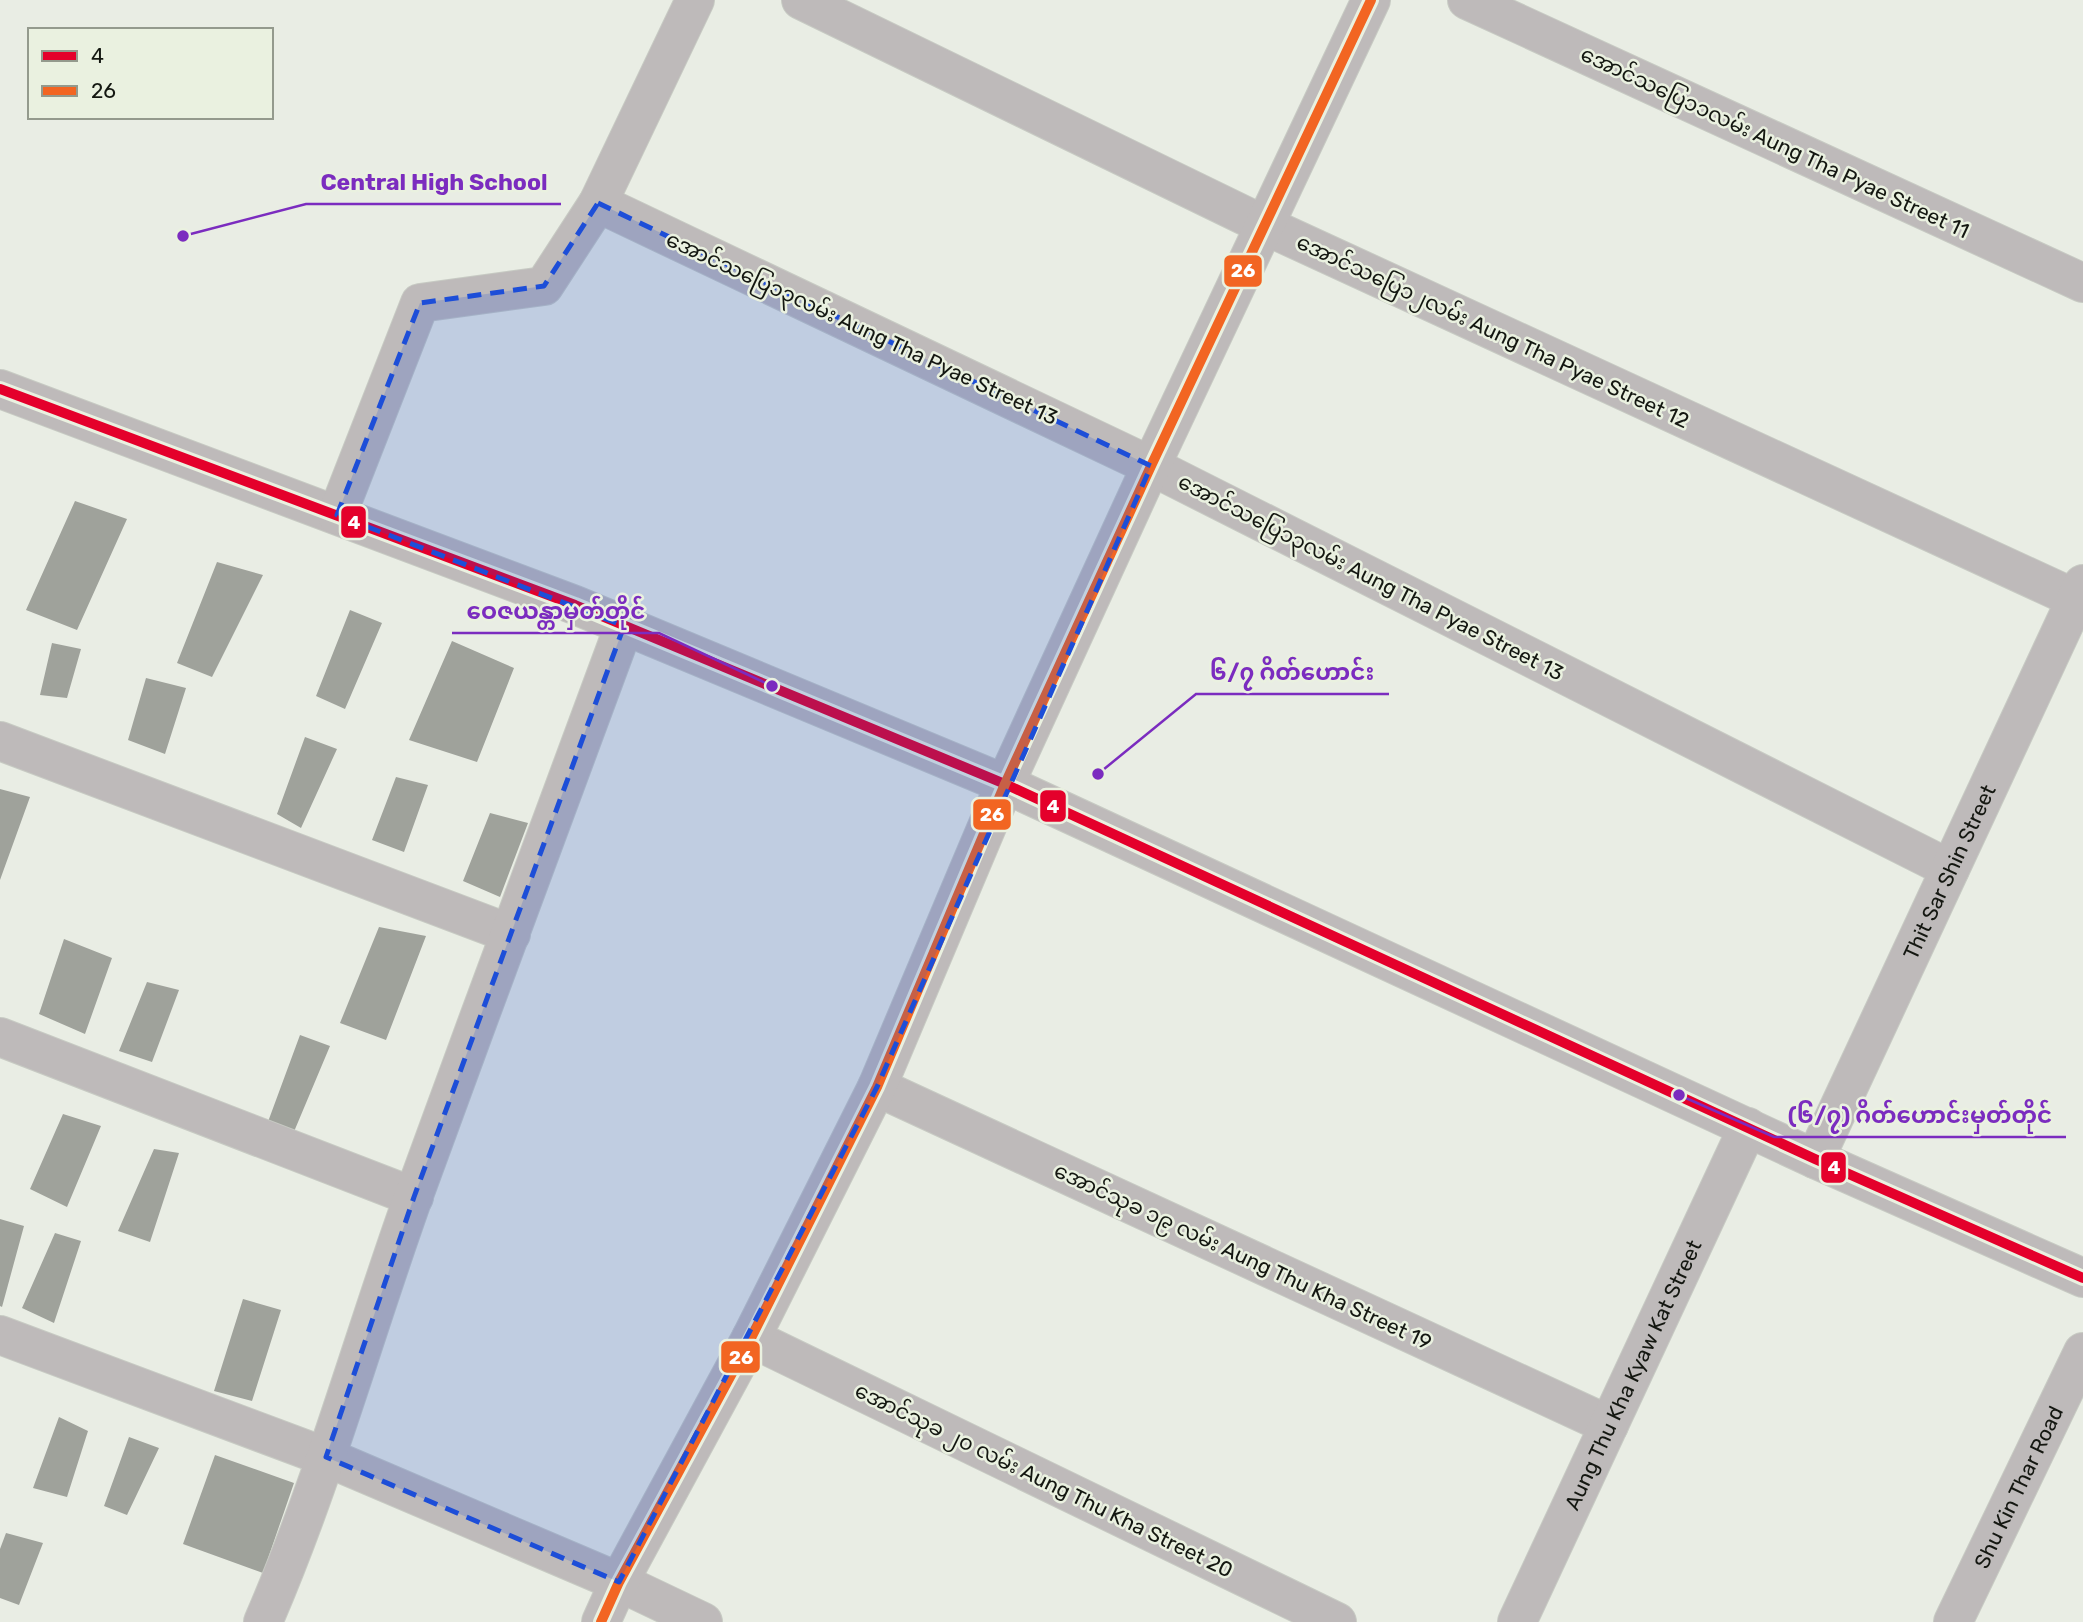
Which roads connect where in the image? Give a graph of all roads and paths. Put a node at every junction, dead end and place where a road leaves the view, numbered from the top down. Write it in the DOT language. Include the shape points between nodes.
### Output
graph roads {
  1 [pos="695,0"];
  2 [pos="801,0"];
  3 [pos="1371,0"];
  4 [pos="1467,0"];
  5 [pos="598,204"];
  6 [pos="1264,225"];
  7 [pos="2083,283"];
  8 [pos="0,389"];
  9 [pos="1151,466"];
  10 [pos="337,515"];
  11 [pos="2080,592"];
  12 [pos="624,626"];
  13 [pos="0,741"];
  14 [pos="1005,784"];
  15 [pos="1950,869"];
  16 [pos="511,934"];
  17 [pos="0,1037"];
  18 [pos="877,1087"];
  19 [pos="1748,1127"];
  20 [pos="1815,1159"];
  21 [pos="414,1197"];
  22 [pos="2083,1278"];
  23 [pos="0,1335"];
  24 [pos="751,1338"];
  25 [pos="2083,1352"];
  26 [pos="1609,1425"];
  27 [pos="326,1457"];
  28 [pos="619,1582"];
  29 [pos="263,1622"];
  30 [pos="601,1622"];
  31 [pos="703,1622"];
  32 [pos="1337,1622"];
  33 [pos="1517,1622"];
  34 [pos="1953,1622"];
  1 -- 5 [label="street"];
  2 -- 6 [label="street, အောင်သပြေ၁၂လမ်း Aung Tha Pyae Street 12"];
  3 -- 6 [label="street"];
  4 -- 7 [label="street, အောင်သပြေ၁၁လမ်း Aung Tha Pyae Street 11"];
  5 -- 9 [label="street, အောင်သပြေ၁၃လမ်း Aung Tha Pyae Street 13"];
  5 -- 10 [label="street" via="544,286 420,303"];
  6 -- 9 [label="street"];
  6 -- 11 [label="street, အောင်သပြေ၁၂လမ်း Aung Tha Pyae Street 12"];
  8 -- 10 [label="street"];
  9 -- 14 [label="street"];
  9 -- 15 [label="street, အောင်သပြေ၁၃လမ်း Aung Tha Pyae Street 13"];
  10 -- 12 [label="street"];
  11 -- 15 [label="street, Thit Sar Shin Street"];
  12 -- 14 [label="street"];
  12 -- 16 [label="street"];
  13 -- 16 [label="street"];
  14 -- 18 [label="street"];
  14 -- 19 [label="street"];
  15 -- 20 [label="street, Thit Sar Shin Street"];
  16 -- 21 [label="street"];
  17 -- 21 [label="street"];
  18 -- 24 [label="street"];
  18 -- 26 [label="street, အောင်သုခ ၁၉ လမ်း Aung Thu Kha Street 19"];
  19 -- 20 [label="street"];
  19 -- 26 [label="street, Aung Thu Kha Kyaw Kat Street"];
  20 -- 22 [label="street"];
  21 -- 27 [label="street"];
  23 -- 27 [label="street"];
  24 -- 28 [label="street"];
  24 -- 32 [label="street, အောင်သုခ ၂၀ လမ်း Aung Thu Kha Street 20"];
  25 -- 34 [label="street, Shu Kin Thar Road"];
  26 -- 33 [label="street, Aung Thu Kha Kyaw Kat Street"];
  27 -- 28 [label="street"];
  27 -- 29 [label="street"];
  28 -- 30 [label="street"];
  28 -- 31 [label="street"];
}
